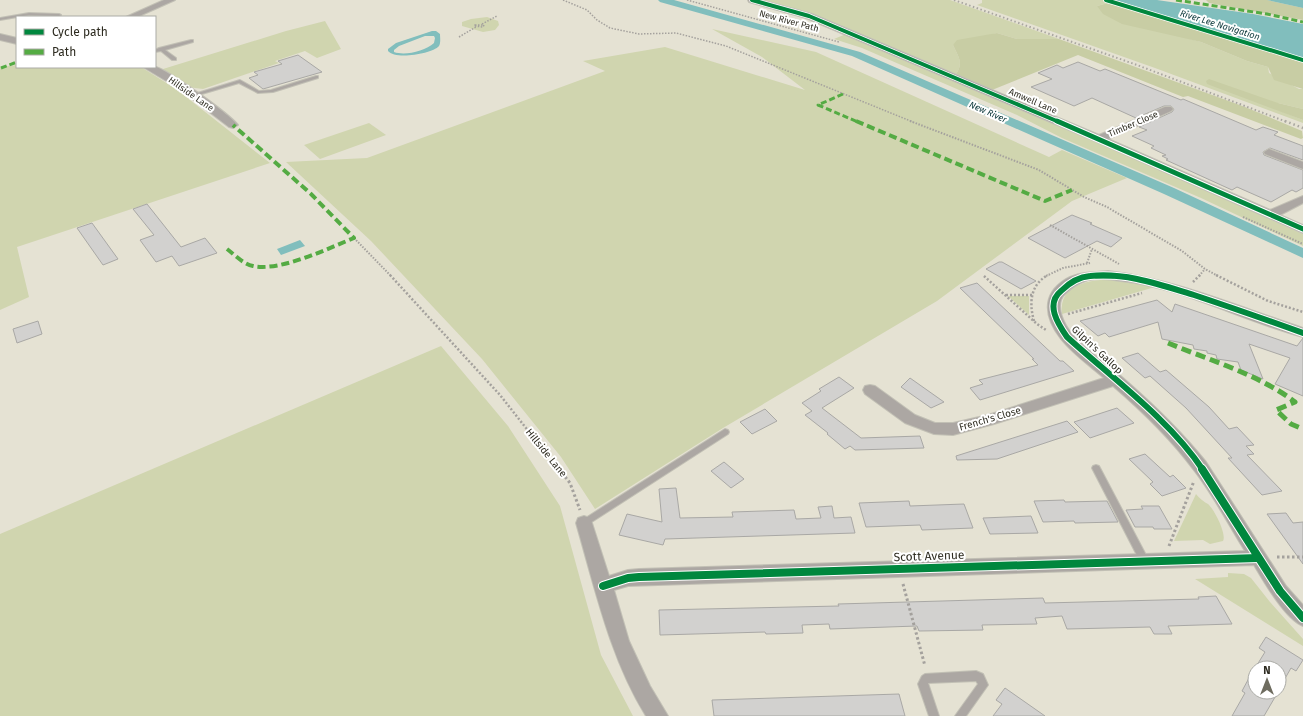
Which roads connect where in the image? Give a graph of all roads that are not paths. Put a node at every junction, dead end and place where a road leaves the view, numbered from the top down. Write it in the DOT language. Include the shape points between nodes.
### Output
graph roads {
  1 [pos="171,0"];
  2 [pos="752,0"];
  3 [pos="59,14"];
  4 [pos="16,16"];
  5 [pos="17,16"];
  6 [pos="132,16"];
  7 [pos="0,19"];
  8 [pos="0,37"];
  9 [pos="16,41"];
  10 [pos="191,41"];
  11 [pos="161,49"];
  12 [pos="156,51"];
  13 [pos="174,59"];
  14 [pos="150,68"];
  15 [pos="316,77"];
  16 [pos="193,95"];
  17 [pos="1168,110"];
  18 [pos="233,125"];
  19 [pos="1099,139"];
  20 [pos="1269,152"];
  21 [pos="1303,166"];
  22 [pos="1303,199"];
  23 [pos="1270,215"];
  24 [pos="1303,230"];
  25 [pos="1303,333"];
  26 [pos="1115,380"];
  27 [pos="870,390"];
  28 [pos="726,432"];
  29 [pos="1096,468"];
  30 [pos="584,523"];
  31 [pos="1258,558"];
  32 [pos="1144,560"];
  33 [pos="603,586"];
  34 [pos="1303,618"];
  35 [pos="658,716"];
  36 [pos="934,716"];
  37 [pos="960,716"];
  1 -- 6 [label="street"];
  2 -- 19 [label="street, Amwell Lane" via="809,16"];
  3 -- 5 [label="lane"];
  4 -- 7 [label="lane"];
  8 -- 9 [label="street"];
  10 -- 11 [label="lane"];
  11 -- 12 [label="lane"];
  11 -- 13 [label="lane"];
  14 -- 16 [label="street, Hillside Lane"];
  15 -- 16 [label="lane" via="271,91 258,92 240,81"];
  16 -- 18 [label="street, Hillside Lane"];
  17 -- 19 [label="street, Timber Close"];
  19 -- 23 [label="street, Amwell Lane"];
  20 -- 21 [label="street"];
  22 -- 23 [label="street"];
  23 -- 24 [label="street, Amwell Lane"];
  25 -- 26 [label="street, Gilpin's Gallop" via="1166,286 1109,275 1088,276 1063,287 1058,293 1054,301 1055,318 1067,337"];
  26 -- 27 [label="street, French's Close" via="989,420 952,429 934,428 910,419"];
  26 -- 31 [label="street, Gilpin's Gallop" via="1186,447"];
  28 -- 30 [label="lane"];
  29 -- 32 [label="lane"];
  30 -- 33 [label="street"];
  31 -- 32 [label="street, Scott Avenue"];
  31 -- 34 [label="street, Gilpin's Gallop" via="1280,591"];
  32 -- 33 [label="street, Scott Avenue" via="639,577"];
  33 -- 35 [label="street" via="620,641 643,693"];
  36 -- 37 [label="lane" via="923,684 925,679 980,677 983,685"];
}
